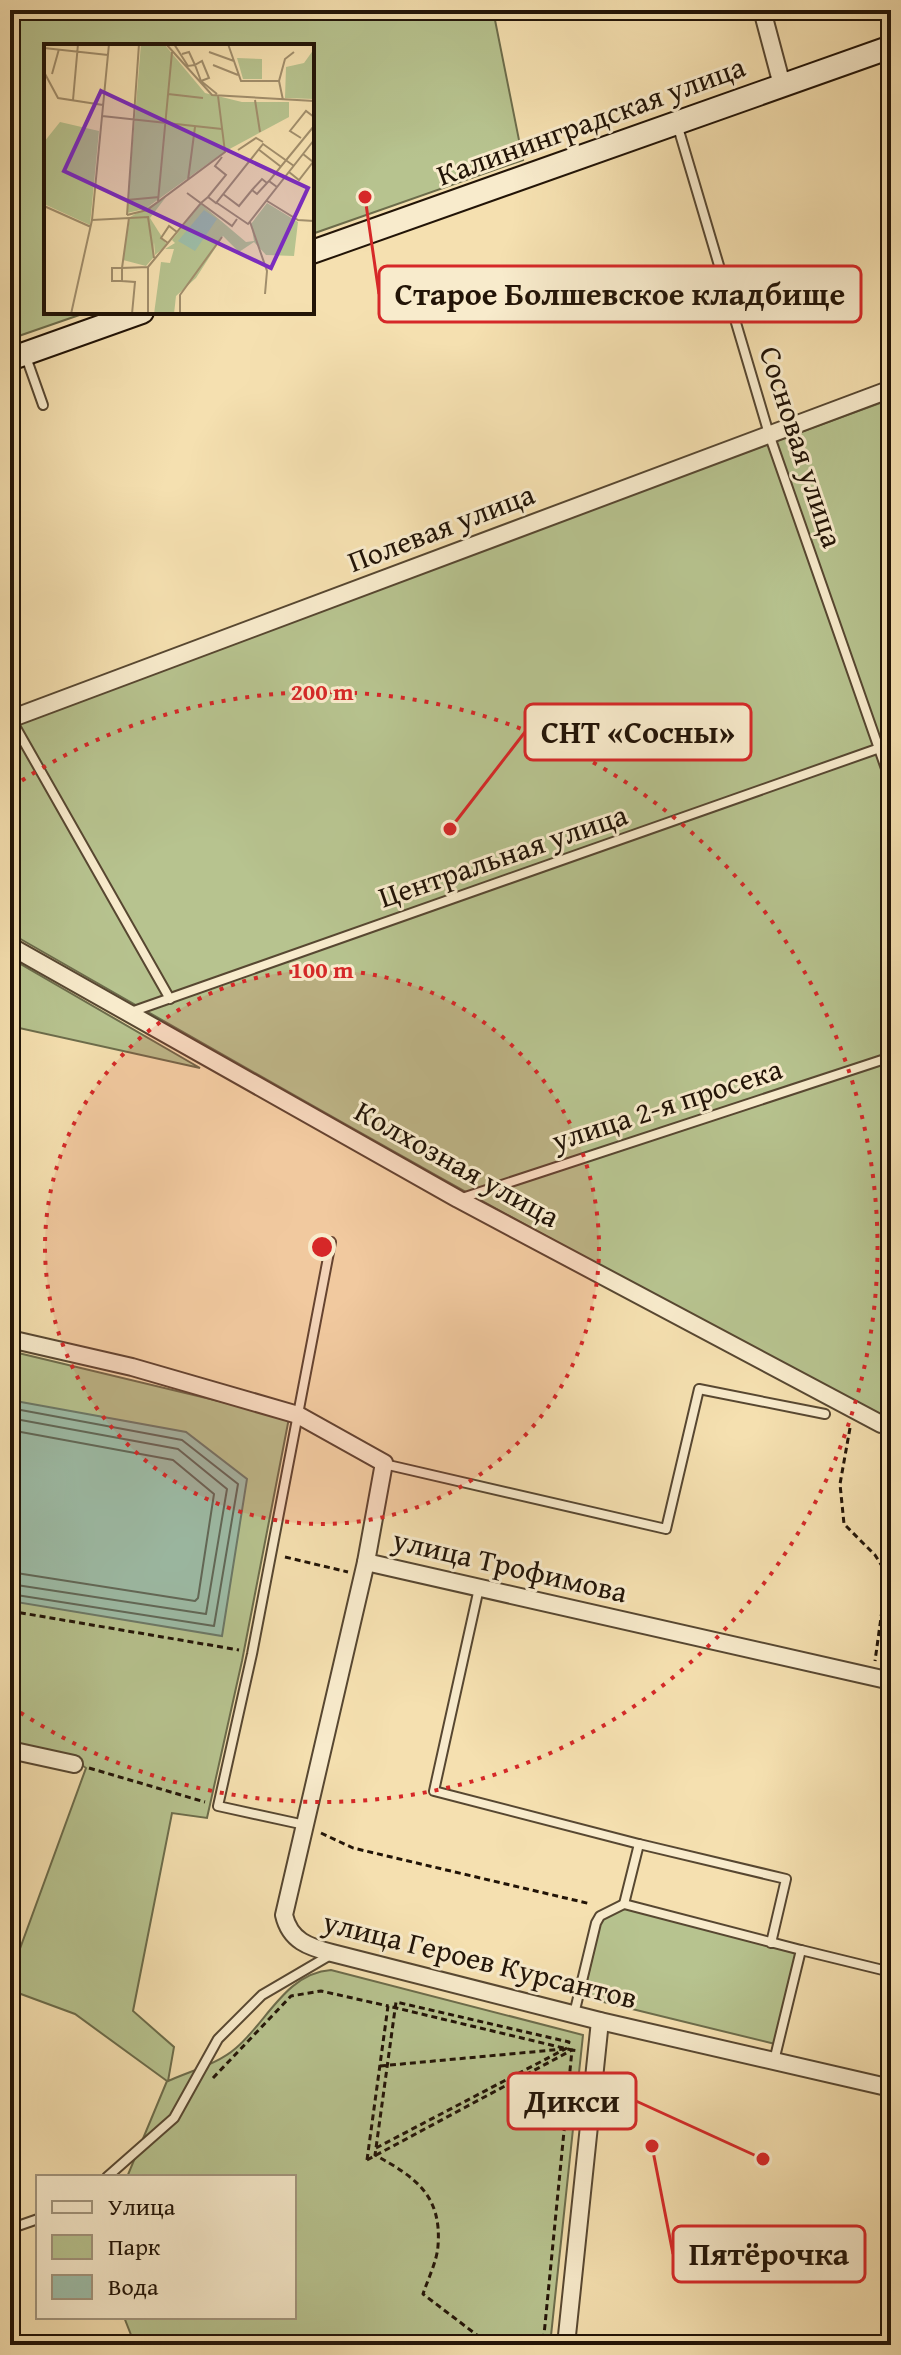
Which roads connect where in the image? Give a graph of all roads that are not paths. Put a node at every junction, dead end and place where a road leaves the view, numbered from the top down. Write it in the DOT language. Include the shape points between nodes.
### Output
graph roads {
  1 [pos="762,10"];
  2 [pos="891,47"];
  3 [pos="782,85"];
  4 [pos="677,123"];
  5 [pos="314,251"];
  6 [pos="135,314"];
  7 [pos="17,356"];
  8 [pos="891,389"];
  9 [pos="43,405"];
  10 [pos="769,434"];
  11 [pos="10,719"];
  12 [pos="891,744"];
  13 [pos="878,749"];
  14 [pos="891,783"];
  15 [pos="10,946"];
  16 [pos="170,999"];
  17 [pos="131,1012"];
  18 [pos="891,1057"];
  19 [pos="458,1199"];
  20 [pos="331,1242"];
  21 [pos="10,1339"];
  22 [pos="825,1414"];
  23 [pos="298,1415"];
  24 [pos="886,1421"];
  25 [pos="384,1463"];
  26 [pos="366,1562"];
  27 [pos="479,1588"];
  28 [pos="891,1681"];
  29 [pos="10,1750"];
  30 [pos="74,1764"];
  31 [pos="305,1825"];
  32 [pos="639,1844"];
  33 [pos="624,1904"];
  34 [pos="771,1943"];
  35 [pos="801,1950"];
  36 [pos="332,1953"];
  37 [pos="891,1972"];
  38 [pos="574,2014"];
  39 [pos="600,2021"];
  40 [pos="774,2062"];
  41 [pos="891,2088"];
  42 [pos="109,2175"];
  43 [pos="36,2220"];
  44 [pos="10,2233"];
  45 [pos="566,2345"];
  1 -- 3 [label="street"];
  2 -- 3 [label="street, Калининградская улица"];
  3 -- 4 [label="street, Калининградская улица" via="752,101"];
  4 -- 5 [label="street, Калининградская улица"];
  4 -- 10 [label="lane, Сосновая улица"];
  6 -- 7 [label="street" via="54,338"];
  7 -- 9 [label="lane"];
  8 -- 10 [label="street, Полевая улица"];
  10 -- 11 [label="street, Полевая улица"];
  10 -- 13 [label="lane, Сосновая улица"];
  11 -- 16 [label="lane"];
  12 -- 13 [label="lane, Центральная улица"];
  13 -- 14 [label="lane, Сосновая улица"];
  13 -- 16 [label="lane, Центральная улица"];
  15 -- 17 [label="street, Колхозная улица"];
  16 -- 17 [label="lane, Центральная улица"];
  17 -- 19 [label="street, Колхозная улица"];
  18 -- 19 [label="lane, улица 2-я просека"];
  19 -- 24 [label="street, Колхозная улица"];
  20 -- 23 [label="lane"];
  21 -- 23 [label="street" via="132,1367"];
  22 -- 25 [label="lane" via="699,1389 666,1529"];
  23 -- 25 [label="street"];
  23 -- 31 [label="lane" via="218,1806"];
  25 -- 26 [label="street, улица Трофимова"];
  26 -- 27 [label="street, улица Трофимова"];
  26 -- 31 [label="street, улица Героев Курсантов"];
  27 -- 28 [label="street, улица Трофимова"];
  27 -- 32 [label="lane" via="434,1791"];
  29 -- 30 [label="street"];
  31 -- 36 [label="street, улица Героев Курсантов" via="284,1915 289,1930 306,1946"];
  32 -- 33 [label="lane"];
  32 -- 34 [label="lane" via="786,1879"];
  33 -- 34 [label="lane"];
  33 -- 38 [label="lane" via="596,1923"];
  34 -- 35 [label="lane"];
  35 -- 37 [label="lane"];
  35 -- 40 [label="lane"];
  36 -- 38 [label="street, улица Героев Курсантов"];
  36 -- 42 [label="lane" via="262,1995 218,2039 174,2118"];
  38 -- 39 [label="street, улица Героев Курсантов"];
  39 -- 40 [label="street, улица Героев Курсантов"];
  39 -- 45 [label="street"];
  40 -- 41 [label="street, улица Героев Курсантов"];
  43 -- 44 [label="lane"];
}
